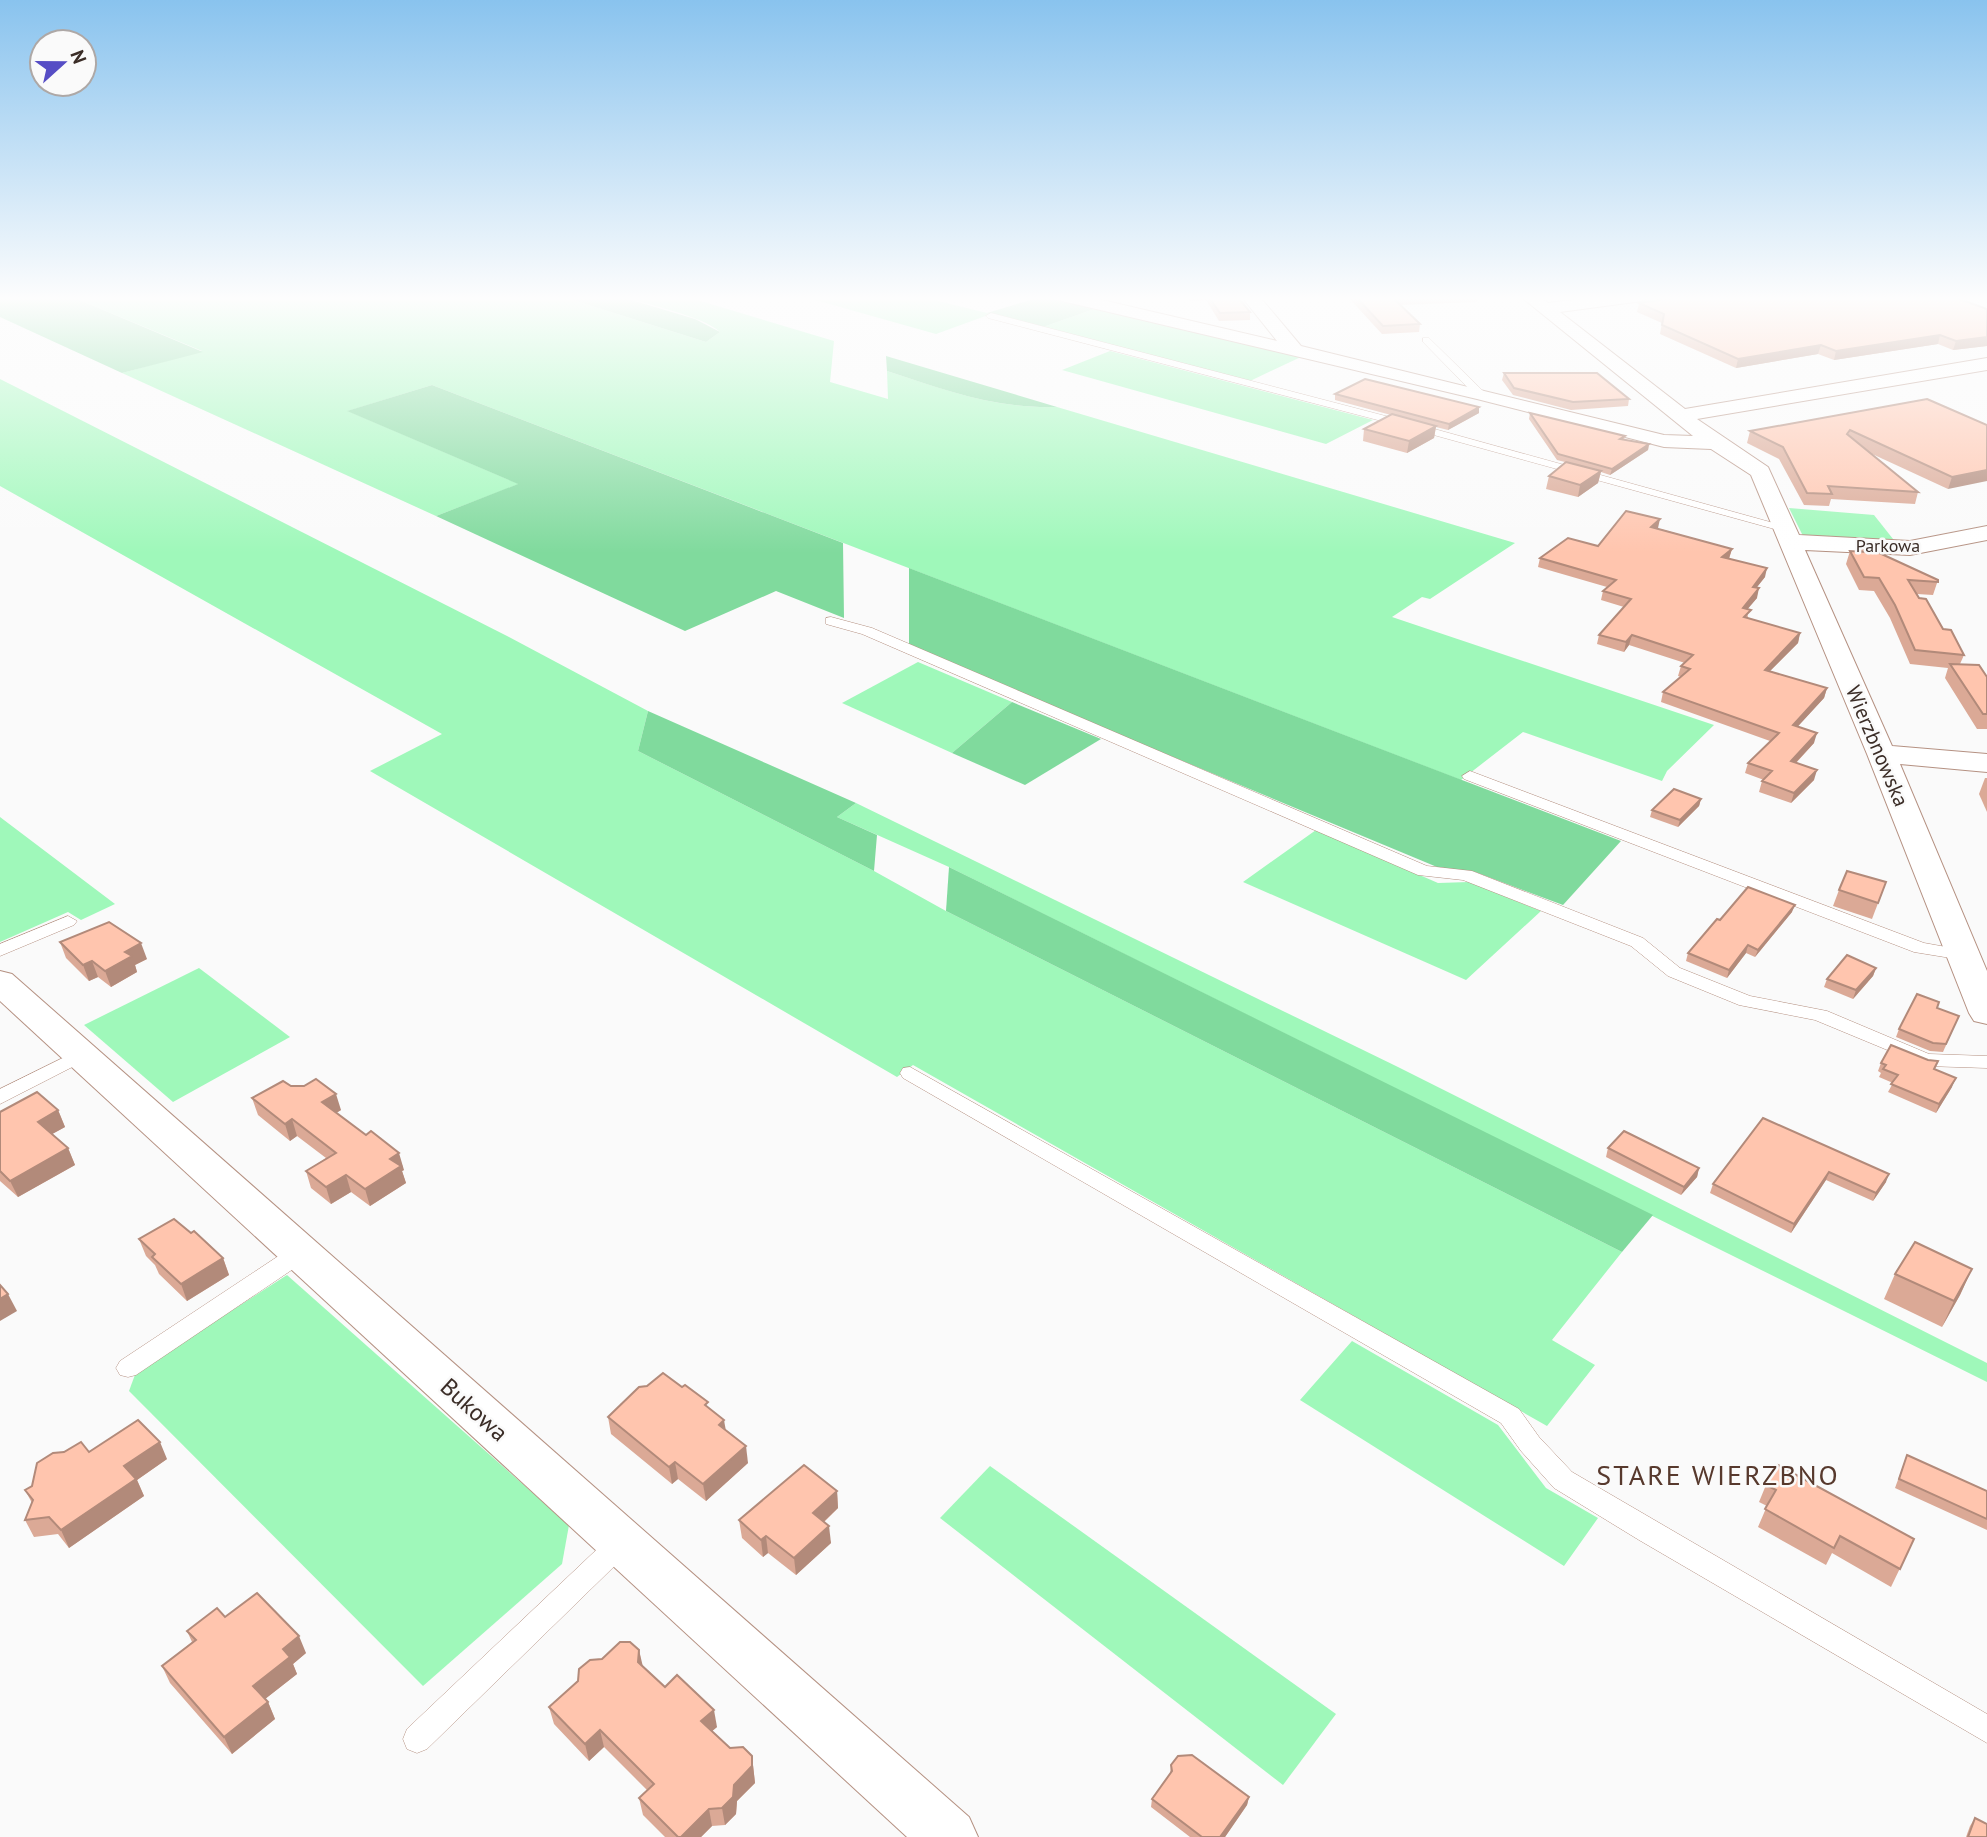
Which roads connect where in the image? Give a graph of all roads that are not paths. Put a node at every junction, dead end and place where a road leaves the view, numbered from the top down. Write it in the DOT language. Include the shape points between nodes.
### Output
graph roads {
  1 [pos="1243,382"];
  2 [pos="1428,382"];
  3 [pos="1468,382"];
  4 [pos="1637,382"];
  5 [pos="1883,382"];
  6 [pos="1480,394"];
  7 [pos="1681,416"];
  8 [pos="1716,443"];
  9 [pos="1987,533"];
  10 [pos="1785,535"];
  11 [pos="831,621"];
  12 [pos="1881,754"];
  13 [pos="1987,763"];
  14 [pos="1470,776"];
  15 [pos="68,921"];
  16 [pos="0,951"];
  17 [pos="1963,955"];
  18 [pos="0,982"];
  19 [pos="1987,1013"];
  20 [pos="79,1056"];
  21 [pos="1987,1062"];
  22 [pos="910,1073"];
  23 [pos="0,1097"];
  24 [pos="300,1253"];
  25 [pos="128,1368"];
  26 [pos="622,1542"];
  27 [pos="1987,1729"];
  28 [pos="417,1739"];
  29 [pos="949,1837"];
  1 -- 10 [label="lane" via="1416,427"];
  2 -- 6 [label="street"];
  3 -- 6 [label="lane"];
  4 -- 7 [label="street"];
  5 -- 7 [label="street"];
  6 -- 8 [label="street" via="1664,441"];
  7 -- 8 [label="street"];
  8 -- 10 [label="street, Wierzbnowska" via="1760,472"];
  9 -- 10 [label="street, Parkowa" via="1910,548"];
  10 -- 12 [label="street, Wierzbnowska"];
  11 -- 21 [label="lane" via="867,631 1424,871 1465,875 1637,942 1674,972 1697,983 1746,1001 1820,1015 1926,1060"];
  12 -- 13 [label="street"];
  12 -- 17 [label="street, Wierzbnowska"];
  14 -- 17 [label="lane" via="1920,948"];
  15 -- 16 [label="lane"];
  17 -- 19 [label="street, Wierzbnowska"];
  18 -- 20 [label="street, Bukowa"];
  20 -- 23 [label="lane"];
  20 -- 24 [label="street, Bukowa"];
  22 -- 27 [label="lane" via="1510,1416 1563,1480"];
  24 -- 25 [label="lane"];
  24 -- 26 [label="street, Bukowa"];
  26 -- 28 [label="lane"];
  26 -- 29 [label="street, Bukowa"];
}
